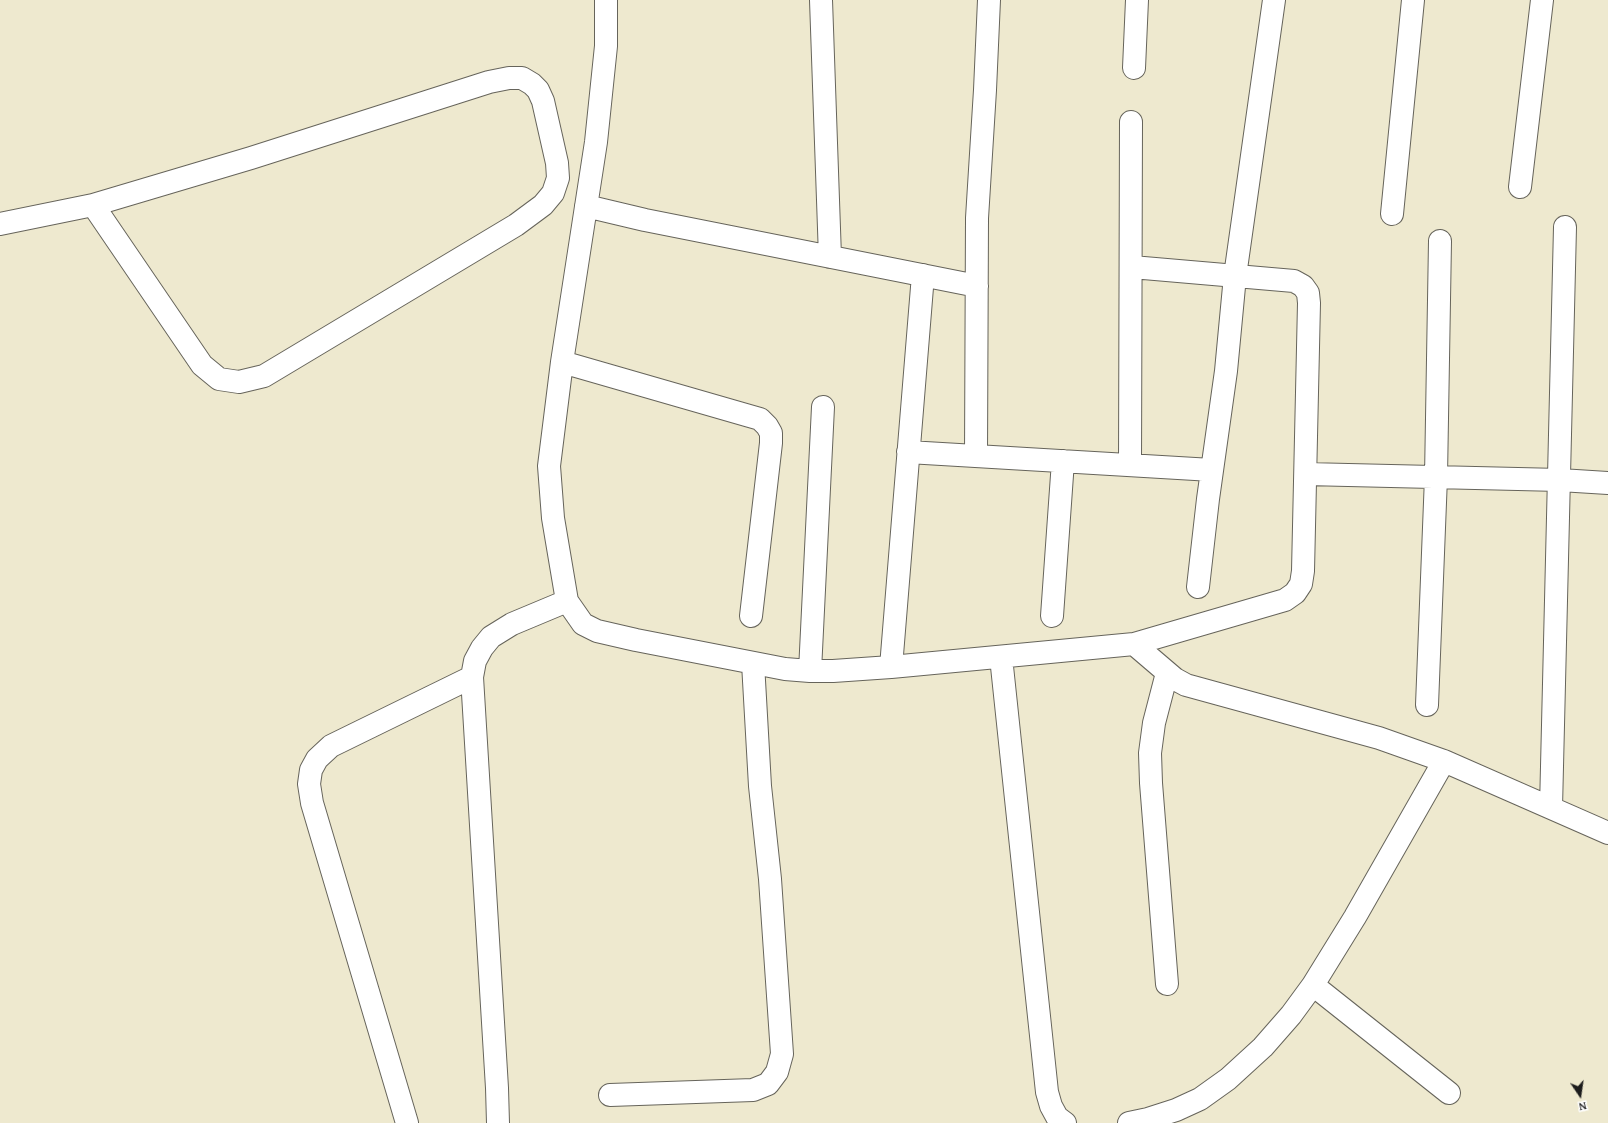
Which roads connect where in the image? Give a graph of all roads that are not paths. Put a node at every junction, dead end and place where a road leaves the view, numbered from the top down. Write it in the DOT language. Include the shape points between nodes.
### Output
graph roads {
  1 [pos="606,0"];
  2 [pos="821,0"];
  3 [pos="989,0"];
  4 [pos="1138,0"];
  5 [pos="1274,0"];
  6 [pos="1413,0"];
  7 [pos="1542,0"];
  8 [pos="1134,68"];
  9 [pos="1131,122"];
  10 [pos="1520,187"];
  11 [pos="93,205"];
  12 [pos="586,206"];
  13 [pos="1392,214"];
  14 [pos="0,224"];
  15 [pos="1565,227"];
  16 [pos="1440,241"];
  17 [pos="830,257"];
  18 [pos="1132,267"];
  19 [pos="923,275"];
  20 [pos="1235,276"];
  21 [pos="977,286"];
  22 [pos="562,362"];
  23 [pos="823,407"];
  24 [pos="908,452"];
  25 [pos="976,455"];
  26 [pos="1063,461"];
  27 [pos="1130,464"];
  28 [pos="1212,470"];
  29 [pos="1306,474"];
  30 [pos="1436,477"];
  31 [pos="1560,480"];
  32 [pos="1608,484"];
  33 [pos="1198,587"];
  34 [pos="567,601"];
  35 [pos="751,616"];
  36 [pos="1052,616"];
  37 [pos="1134,644"];
  38 [pos="1001,657"];
  39 [pos="753,663"];
  40 [pos="891,667"];
  41 [pos="810,671"];
  42 [pos="1167,673"];
  43 [pos="472,677"];
  44 [pos="1427,705"];
  45 [pos="1444,761"];
  46 [pos="1551,808"];
  47 [pos="1608,833"];
  48 [pos="1168,984"];
  49 [pos="1314,985"];
  50 [pos="1449,1093"];
  51 [pos="610,1095"];
  52 [pos="407,1123"];
  53 [pos="498,1123"];
  54 [pos="1065,1123"];
  55 [pos="1129,1123"];
  1 -- 12 [label="street" via="602,93"];
  2 -- 17 [label="street"];
  3 -- 21 [label="street" via="986,90 976,218"];
  4 -- 8 [label="street"];
  5 -- 20 [label="street"];
  6 -- 13 [label="street"];
  7 -- 10 [label="street"];
  9 -- 18 [label="street"];
  11 -- 11 [label="street" via="202,365 219,379 239,382 264,376 516,225 543,205 553,193 558,178 557,163 543,101 538,90 522,78 509,78 489,82"];
  11 -- 14 [label="street"];
  12 -- 17 [label="street"];
  12 -- 22 [label="street"];
  15 -- 31 [label="street"];
  16 -- 30 [label="street"];
  17 -- 19 [label="street"];
  18 -- 20 [label="street"];
  18 -- 27 [label="street"];
  19 -- 21 [label="street"];
  19 -- 24 [label="street"];
  20 -- 28 [label="street" via="1226,371"];
  20 -- 29 [label="street" via="1294,282 1303,286 1308,293"];
  21 -- 25 [label="street"];
  22 -- 34 [label="street" via="549,466 553,518"];
  22 -- 35 [label="street" via="746,414 767,426 772,443"];
  23 -- 41 [label="street"];
  24 -- 25 [label="street"];
  24 -- 40 [label="street"];
  25 -- 26 [label="street"];
  26 -- 27 [label="street"];
  26 -- 36 [label="street"];
  27 -- 28 [label="street"];
  28 -- 33 [label="street"];
  29 -- 30 [label="street"];
  29 -- 37 [label="street" via="1303,571 1301,584 1295,593 1285,600"];
  30 -- 31 [label="street"];
  30 -- 44 [label="street"];
  31 -- 32 [label="street"];
  31 -- 46 [label="street"];
  34 -- 39 [label="street" via="583,624 597,631"];
  34 -- 43 [label="street" via="512,624 491,637 482,648"];
  37 -- 38 [label="street"];
  37 -- 42 [label="street"];
  38 -- 40 [label="street"];
  38 -- 54 [label="street" via="1046,1092 1057,1117"];
  39 -- 41 [label="street"];
  39 -- 51 [label="street" via="760,786 770,879 782,1054 777,1072 768,1084 753,1090"];
  40 -- 41 [label="street"];
  42 -- 45 [label="street" via="1186,684 1379,738"];
  42 -- 48 [label="street" via="1154,723 1150,753"];
  43 -- 52 [label="street" via="331,746 317,759 308,784"];
  43 -- 53 [label="street"];
  45 -- 46 [label="street"];
  45 -- 49 [label="street"];
  46 -- 47 [label="street"];
  49 -- 50 [label="street"];
  49 -- 55 [label="street" via="1263,1047 1228,1079 1200,1099 1176,1110"];
}
